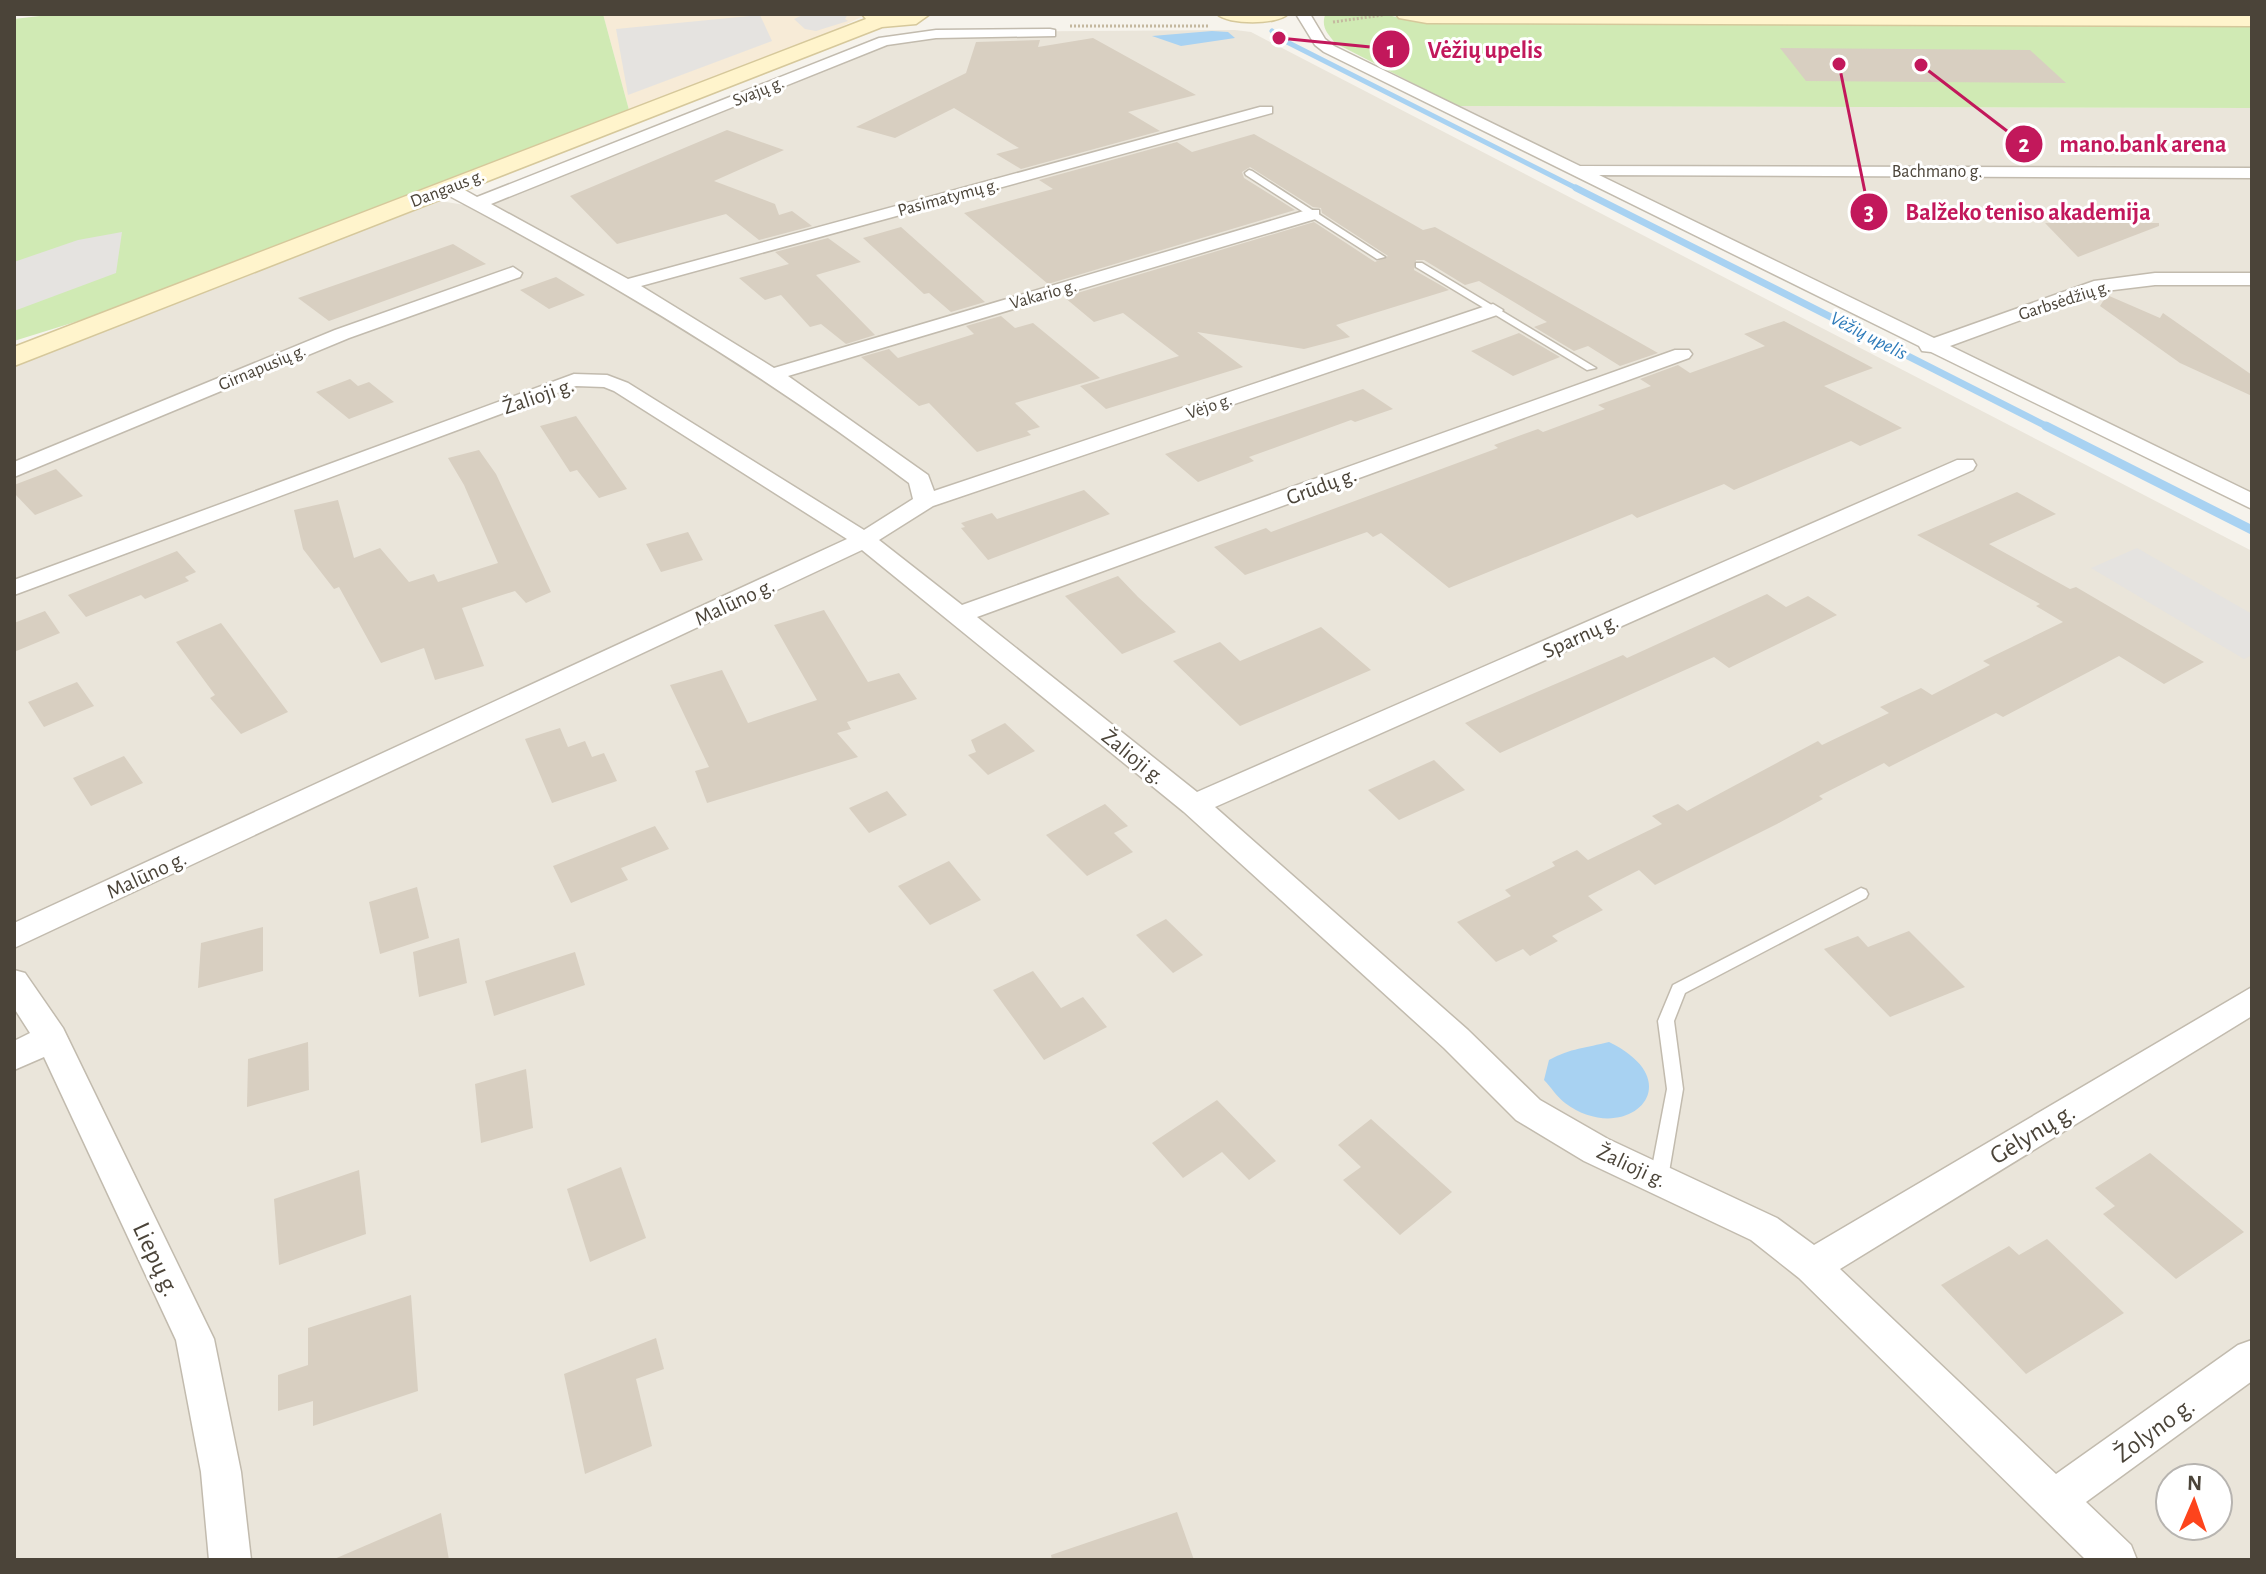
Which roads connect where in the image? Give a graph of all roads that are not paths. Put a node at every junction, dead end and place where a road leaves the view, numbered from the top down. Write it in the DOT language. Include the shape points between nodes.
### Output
graph roads {
  1 [pos="920,14"];
  2 [pos="1227,14"];
  3 [pos="1278,14"];
  4 [pos="1303,14"];
  5 [pos="1406,14"];
  6 [pos="876,17"];
  7 [pos="2252,20"];
  8 [pos="1050,33"];
  9 [pos="1266,110"];
  10 [pos="1575,170"];
  11 [pos="1249,173"];
  12 [pos="2252,173"];
  13 [pos="448,188"];
  14 [pos="477,203"];
  15 [pos="1313,214"];
  16 [pos="1380,257"];
  17 [pos="1419,265"];
  18 [pos="513,273"];
  19 [pos="2252,279"];
  20 [pos="629,284"];
  21 [pos="1493,310"];
  22 [pos="1929,347"];
  23 [pos="1682,354"];
  24 [pos="14,357"];
  25 [pos="1591,368"];
  26 [pos="774,374"];
  27 [pos="1965,465"];
  28 [pos="14,470"];
  29 [pos="925,501"];
  30 [pos="2252,502"];
  31 [pos="864,540"];
  32 [pos="14,588"];
  33 [pos="959,615"];
  34 [pos="1194,805"];
  35 [pos="1861,894"];
  36 [pos="14,936"];
  37 [pos="14,982"];
  38 [pos="2252,1000"];
  39 [pos="51,1037"];
  40 [pos="14,1057"];
  41 [pos="1659,1178"];
  42 [pos="1812,1266"];
  43 [pos="2252,1358"];
  44 [pos="2056,1499"];
  45 [pos="230,1560"];
  46 [pos="2116,1560"];
  1 -- 6 [label="main road, Dangaus g." via="907,21"];
  2 -- 3 [label="main road"];
  4 -- 10 [label="street" via="1329,49"];
  5 -- 7 [label="main road"];
  6 -- 13 [label="main road, Dangaus g."];
  8 -- 14 [label="street, Svajų g." via="936,34 884,41"];
  9 -- 20 [label="street, Pasimatymų g."];
  10 -- 12 [label="street, Bachmano g."];
  10 -- 22 [label="street"];
  11 -- 15 [label="lane"];
  13 -- 14 [label="street"];
  13 -- 24 [label="main road, Dangaus g."];
  14 -- 20 [label="street"];
  15 -- 16 [label="lane"];
  15 -- 26 [label="street, Vakario g."];
  17 -- 21 [label="lane"];
  18 -- 28 [label="street, Girnapusių g." via="342,334"];
  19 -- 22 [label="street, Garbsėdžių g." via="2155,279 2094,287"];
  20 -- 26 [label="street"];
  21 -- 25 [label="lane"];
  21 -- 29 [label="street, Vėjo g."];
  22 -- 30 [label="street"];
  23 -- 33 [label="street, Grūdų g."];
  26 -- 29 [label="street" via="920,480"];
  27 -- 34 [label="street, Sparnų g."];
  29 -- 31 [label="street, Malūno g."];
  31 -- 32 [label="street, Žalioji g." via="621,387 591,379 574,380"];
  31 -- 33 [label="street, Žalioji g."];
  31 -- 36 [label="street, Malūno g."];
  33 -- 34 [label="street, Žalioji g."];
  34 -- 41 [label="street, Žalioji g." via="1528,1110 1596,1150"];
  35 -- 41 [label="lane" via="1679,989 1666,1021 1675,1089"];
  37 -- 39 [label="street, Liepų g."];
  38 -- 42 [label="street, Gėlynų g."];
  39 -- 40 [label="street"];
  39 -- 45 [label="street, Liepų g." via="195,1339 221,1472"];
  41 -- 42 [label="street, Žalioji g." via="1764,1229"];
  42 -- 44 [label="street, Žalioji g."];
  43 -- 44 [label="street, Žolyno g."];
  44 -- 46 [label="street, Žalioji g."];
}
